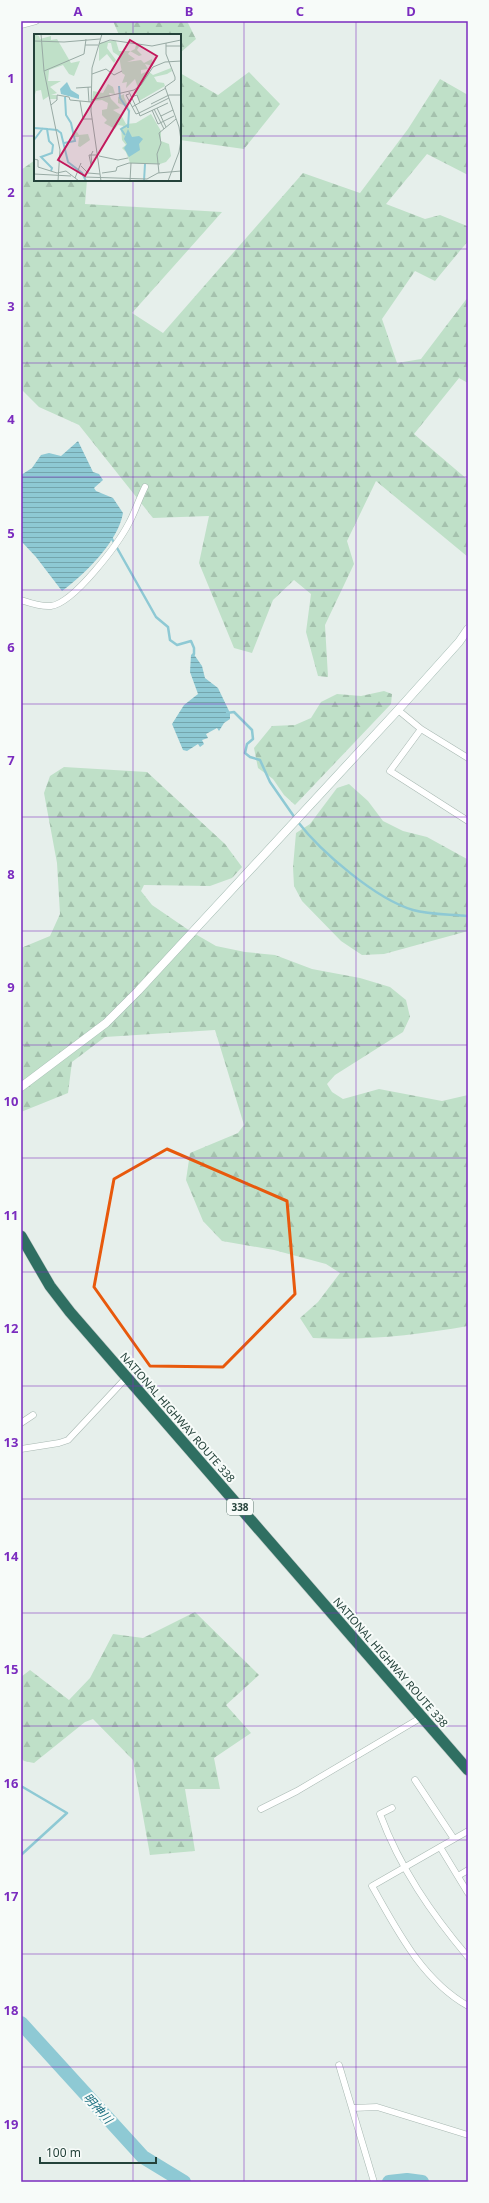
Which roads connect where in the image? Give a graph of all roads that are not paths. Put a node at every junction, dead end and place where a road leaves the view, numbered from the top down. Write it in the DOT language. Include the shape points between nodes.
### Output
graph roads {
  1 [pos="36,21"];
  2 [pos="21,25"];
  3 [pos="145,487"];
  4 [pos="21,600"];
  5 [pos="468,629"];
  6 [pos="398,710"];
  7 [pos="421,728"];
  8 [pos="468,758"];
  9 [pos="468,821"];
  10 [pos="21,1088"];
  11 [pos="21,1236"];
  12 [pos="127,1377"];
  13 [pos="33,1415"];
  14 [pos="21,1423"];
  15 [pos="21,1450"];
  16 [pos="422,1717"];
  17 [pos="468,1770"];
  18 [pos="414,1780"];
  19 [pos="392,1808"];
  20 [pos="261,1809"];
  21 [pos="468,1832"];
  22 [pos="454,1839"];
  23 [pos="440,1847"];
  24 [pos="404,1867"];
  25 [pos="468,1870"];
  26 [pos="458,1876"];
  27 [pos="468,1893"];
  28 [pos="468,1957"];
  29 [pos="468,2006"];
  30 [pos="339,2065"];
  31 [pos="353,2108"];
  32 [pos="468,2135"];
  33 [pos="374,2182"];
  1 -- 2 [label="street"];
  3 -- 4 [label="street" via="122,535 102,562 69,597 51,606"];
  5 -- 6 [label="street"];
  6 -- 7 [label="street"];
  6 -- 10 [label="street" via="117,1013 67,1055"];
  7 -- 8 [label="street"];
  7 -- 9 [label="street" via="390,771"];
  11 -- 12 [label="highway, NATIONAL HIGHWAY ROUTE 338 / 338" via="60,1300"];
  12 -- 15 [label="street" via="68,1440"];
  12 -- 16 [label="highway, NATIONAL HIGHWAY ROUTE 338 / 338"];
  13 -- 14 [label="street"];
  16 -- 17 [label="highway, NATIONAL HIGHWAY ROUTE 338 / 338"];
  16 -- 20 [label="street" via="297,1791"];
  18 -- 22 [label="street"];
  19 -- 24 [label="street" via="380,1814 392,1846"];
  21 -- 22 [label="street"];
  22 -- 23 [label="street"];
  23 -- 24 [label="street"];
  23 -- 26 [label="street"];
  24 -- 28 [label="street" via="437,1919"];
  24 -- 29 [label="street" via="372,1886 418,1961 435,1979"];
  25 -- 26 [label="street"];
  26 -- 27 [label="street"];
  30 -- 31 [label="street"];
  31 -- 32 [label="street" via="377,2107"];
  31 -- 33 [label="street"];
}
